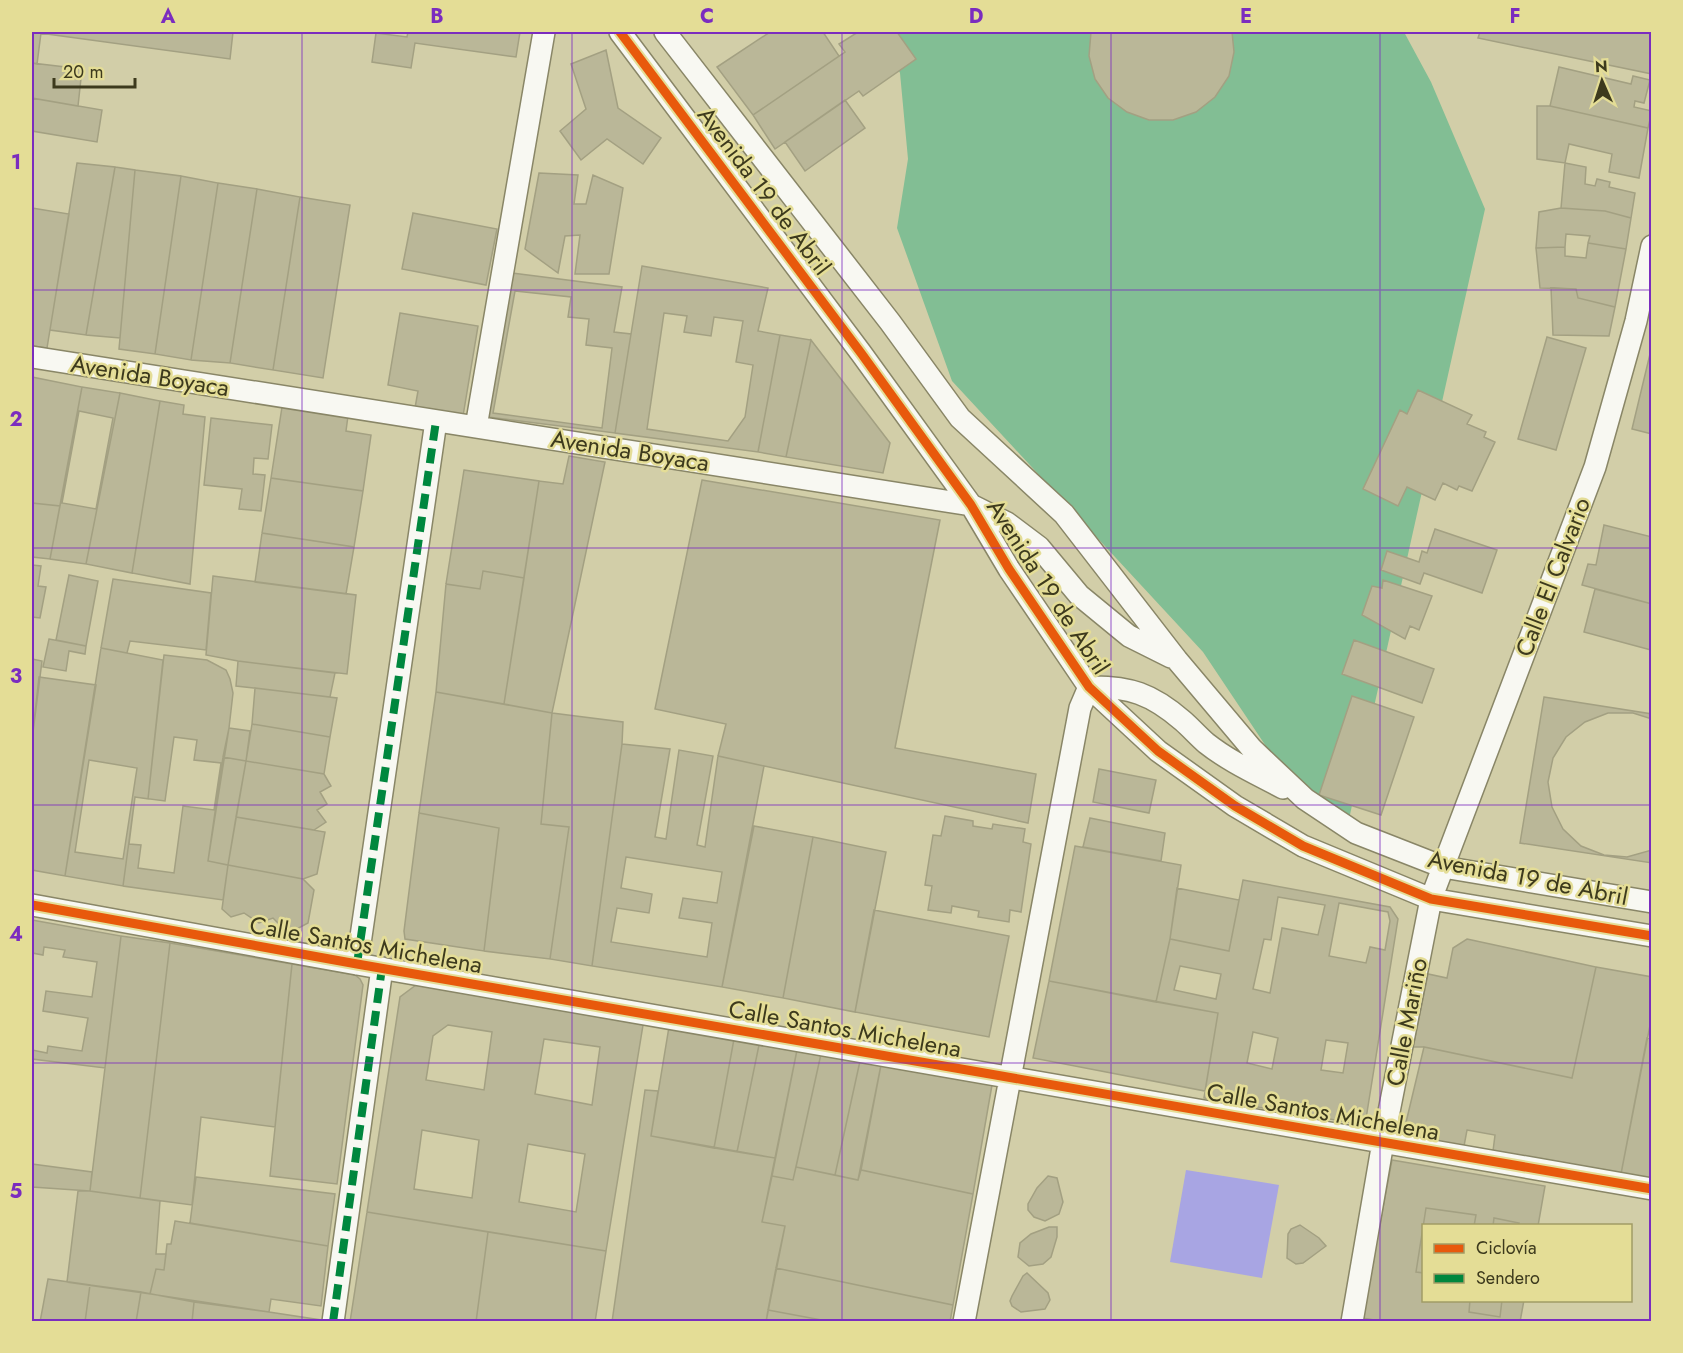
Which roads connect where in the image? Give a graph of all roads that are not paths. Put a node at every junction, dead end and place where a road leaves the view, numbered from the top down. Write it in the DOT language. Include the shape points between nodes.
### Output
graph roads {
  1 [pos="544,32"];
  2 [pos="620,32"];
  3 [pos="666,32"];
  4 [pos="1652,246"];
  5 [pos="1644,322"];
  6 [pos="32,357"];
  7 [pos="436,421"];
  8 [pos="476,427"];
  9 [pos="971,505"];
  10 [pos="1177,660"];
  11 [pos="1089,687"];
  12 [pos="1305,799"];
  13 [pos="1443,867"];
  14 [pos="1431,900"];
  15 [pos="1652,902"];
  16 [pos="32,905"];
  17 [pos="1652,936"];
  18 [pos="357,964"];
  19 [pos="382,968"];
  20 [pos="1010,1077"];
  21 [pos="1383,1142"];
  22 [pos="1652,1189"];
  23 [pos="333,1322"];
  24 [pos="964,1322"];
  25 [pos="1352,1322"];
  1 -- 8 [label="street"];
  2 -- 9 [label="street, Avenida 19 de Abril"];
  3 -- 10 [label="street, Avenida 19 de Abril" via="960,418 1064,514"];
  4 -- 5 [label="street, Calle El Calvario"];
  5 -- 13 [label="street, Calle El Calvario" via="1595,467"];
  6 -- 7 [label="street, Avenida Boyaca"];
  7 -- 8 [label="street, Avenida Boyaca"];
  7 -- 18 [label="street"];
  8 -- 9 [label="street, Avenida Boyaca"];
  9 -- 10 [label="street, Avenida Boyaca" via="1007,523 1039,547 1079,595 1129,636"];
  9 -- 11 [label="street, Avenida 19 de Abril"];
  10 -- 12 [label="street, Avenida 19 de Abril" via="1252,749"];
  11 -- 12 [label="street" via="1135,691 1158,702 1241,766"];
  11 -- 14 [label="street, Avenida 19 de Abril" via="1158,751 1234,806 1303,846"];
  11 -- 20 [label="street" via="1080,708"];
  12 -- 13 [label="street, Avenida 19 de Abril" via="1356,832"];
  13 -- 14 [label="street, Calle El Calvario"];
  13 -- 15 [label="street, Avenida 19 de Abril"];
  14 -- 17 [label="street, Avenida 19 de Abril"];
  14 -- 21 [label="street, Calle Mariño"];
  16 -- 18 [label="street, Calle Santos Michelena"];
  18 -- 19 [label="street, Calle Santos Michelena"];
  19 -- 20 [label="street, Calle Santos Michelena"];
  19 -- 23 [label="street"];
  20 -- 21 [label="street, Calle Santos Michelena"];
  20 -- 24 [label="street"];
  21 -- 22 [label="street, Calle Santos Michelena"];
  21 -- 25 [label="street, Calle Mariño"];
}
